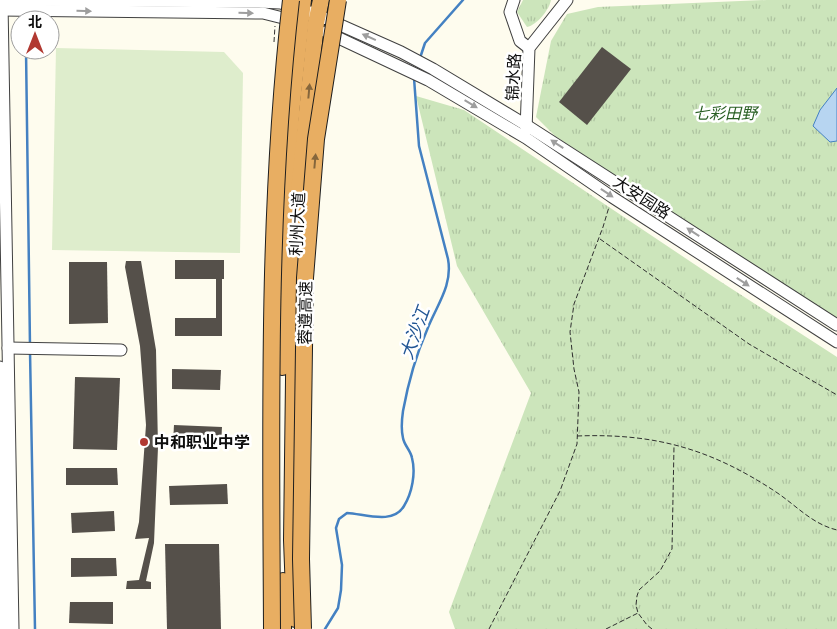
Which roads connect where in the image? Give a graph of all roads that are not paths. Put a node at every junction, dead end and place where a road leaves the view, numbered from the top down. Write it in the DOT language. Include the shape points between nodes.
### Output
graph roads {
  1 [pos="338,0"];
  2 [pos="514,0"];
  3 [pos="567,0"];
  4 [pos="1,4"];
  5 [pos="298,8"];
  6 [pos="318,14"];
  7 [pos="529,48"];
  8 [pos="526,125"];
  9 [pos="526,138"];
  10 [pos="3,247"];
  11 [pos="837,325"];
  12 [pos="837,342"];
  13 [pos="8,348"];
  14 [pos="121,350"];
  15 [pos="0,367"];
  16 [pos="4,495"];
  17 [pos="3,629"];
  18 [pos="14,629"];
  19 [pos="272,629"];
  20 [pos="283,629"];
  21 [pos="295,629"];
  22 [pos="303,629"];
  22 -- 1 [label="highway, 蓉遵高速, one-way, bridge" via="305,278 316,139"];
  2 -- 7 [label="street" via="510,12 520,41"];
  3 -- 7 [label="street, 锦水路"];
  4 -- 5 [label="street" via="259,2"];
  4 -- 10 [label="street"];
  5 -- 6 [label="street"];
  5 -- 19 [label="highway, 蓉遵高速, bridge" via="280,127 273,244"];
  5 -- 20 [label="highway, 利州大道" via="283,221"];
  8 -- 6 [label="street, one-way" via="413,58"];
  6 -- 9 [label="street, 大安园路, one-way"];
  21 -- 6 [label="highway, 利州大道, one-way" via="292,530 296,221"];
  7 -- 8 [label="street, 锦水路"];
  8 -- 9 [label="street, 锦水路"];
  11 -- 8 [label="street, one-way"];
  9 -- 12 [label="street, 大安园路, one-way"];
  10 -- 13 [label="street"];
  13 -- 14 [label="street"];
  13 -- 16 [label="street"];
  15 -- 16 [label="street"];
  16 -- 17 [label="street"];
  16 -- 18 [label="street"];
}
